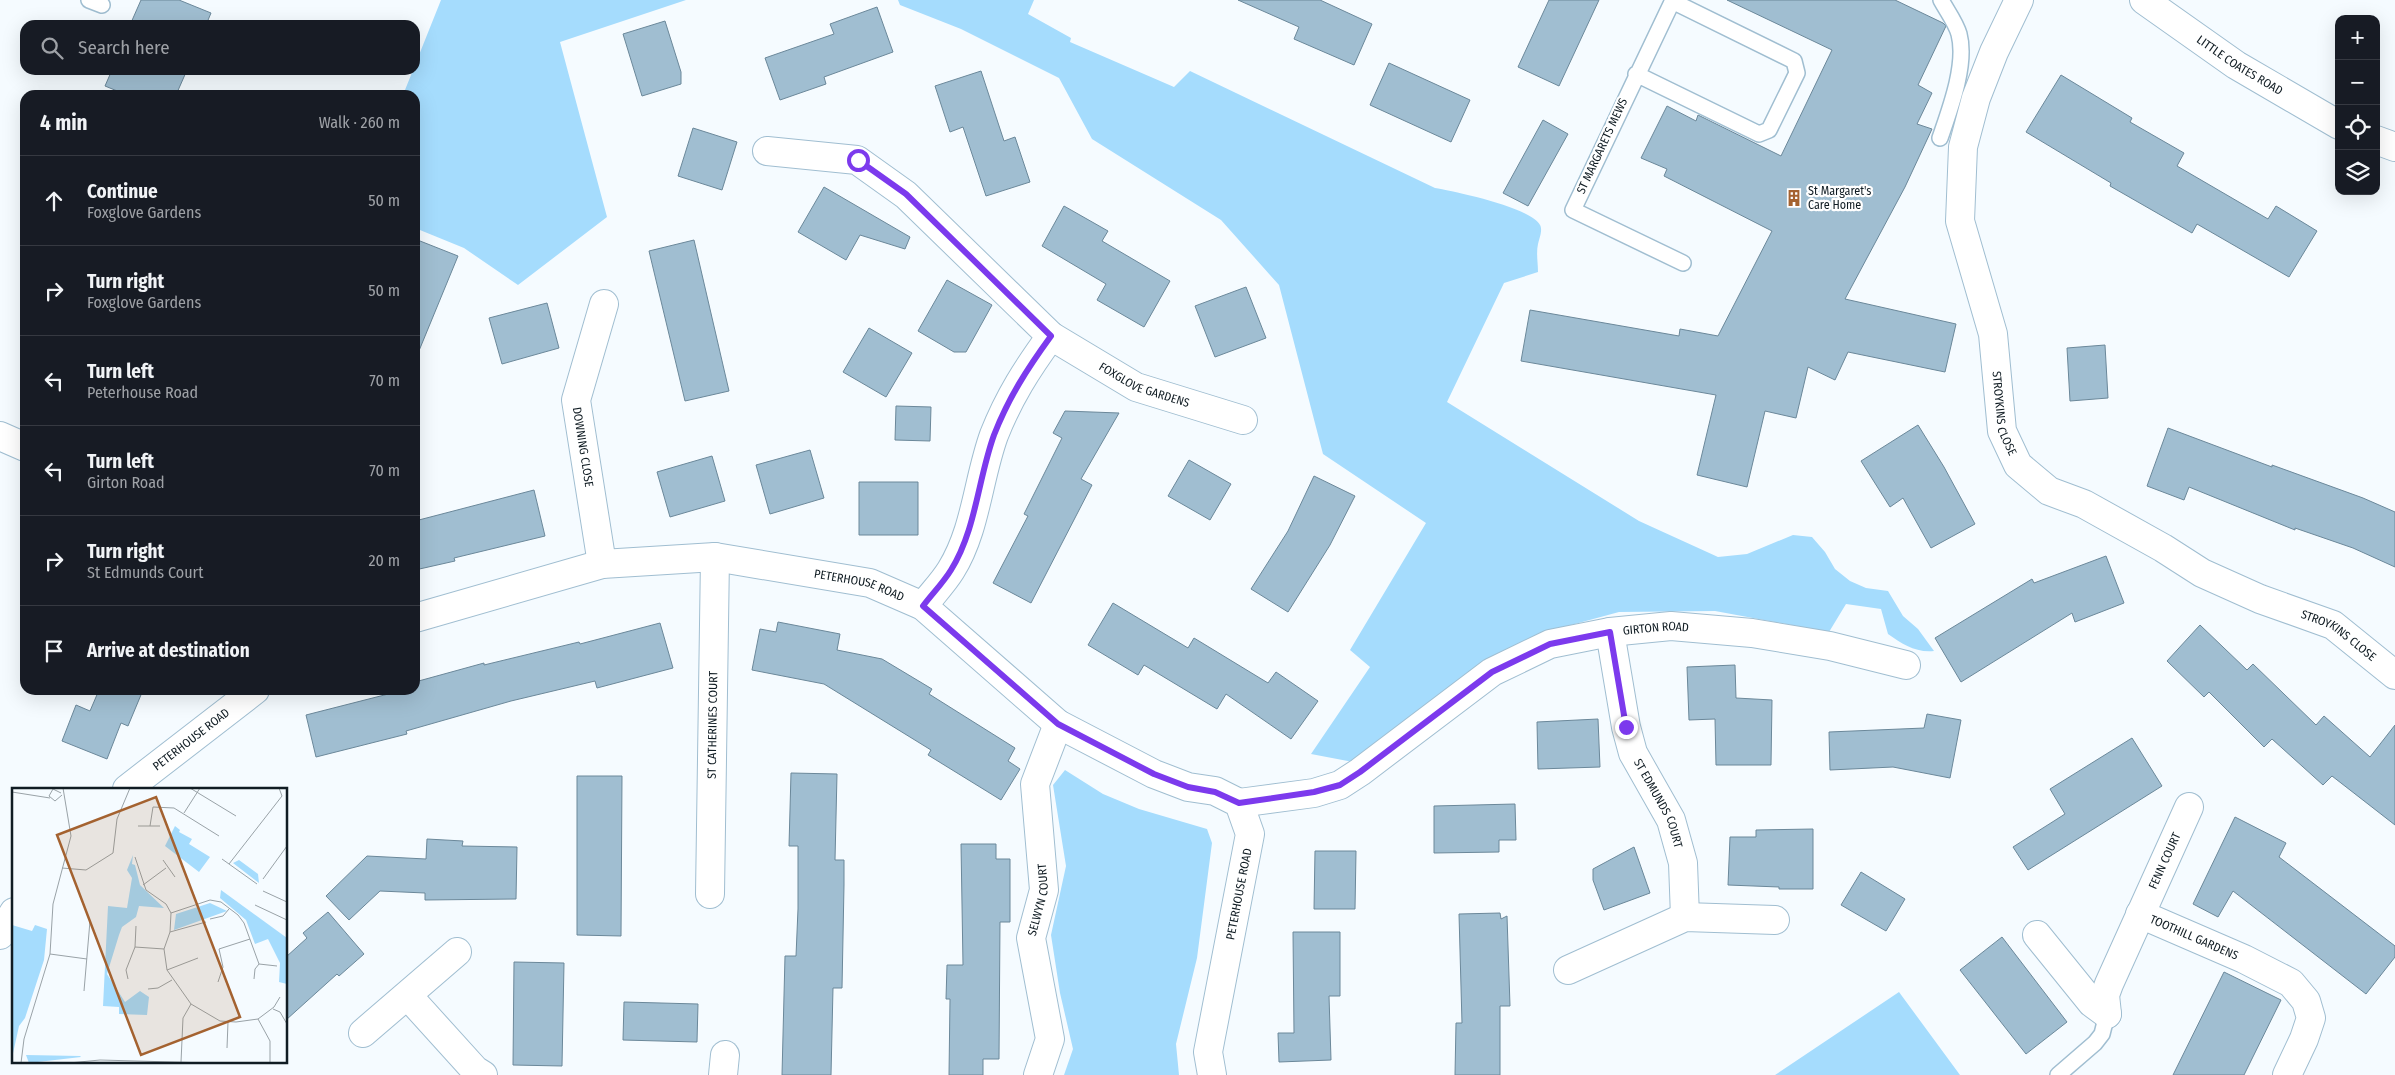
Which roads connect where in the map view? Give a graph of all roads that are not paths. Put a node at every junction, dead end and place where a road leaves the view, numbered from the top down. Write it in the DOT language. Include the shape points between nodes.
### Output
graph roads {
  1 [pos="1672,0"];
  2 [pos="1941,0"];
  3 [pos="2019,0"];
  4 [pos="2144,0"];
  5 [pos="1636,74"];
  6 [pos="2335,123"];
  7 [pos="1940,138"];
  8 [pos="2380,141"];
  9 [pos="2395,147"];
  10 [pos="767,151"];
  11 [pos="1682,263"];
  12 [pos="604,304"];
  13 [pos="1051,336"];
  14 [pos="1243,420"];
  15 [pos="0,436"];
  16 [pos="20,445"];
  17 [pos="715,557"];
  18 [pos="602,564"];
  19 [pos="923,606"];
  20 [pos="420,617"];
  21 [pos="1610,632"];
  22 [pos="1906,665"];
  23 [pos="2395,676"];
  24 [pos="249,695"];
  25 [pos="1058,724"];
  26 [pos="128,788"];
  27 [pos="1239,803"];
  28 [pos="2189,807"];
  29 [pos="710,894"];
  30 [pos="2140,914"];
  31 [pos="12,915"];
  32 [pos="1685,917"];
  33 [pos="1775,920"];
  34 [pos="0,935"];
  35 [pos="2037,935"];
  36 [pos="457,952"];
  37 [pos="1568,970"];
  38 [pos="408,996"];
  39 [pos="2107,1014"];
  40 [pos="363,1033"];
  41 [pos="484,1075"];
  42 [pos="1038,1075"];
  43 [pos="1212,1075"];
  44 [pos="2058,1075"];
  45 [pos="2287,1075"];
  1 -- 5 [label="lane, ST MARGARETS MEWS"];
  1 -- 5 [label="lane" via="1794,61 1797,73 1769,130 1760,134"];
  2 -- 7 [label="lane" via="1959,33 1962,51 1953,101"];
  3 -- 23 [label="street, STROYKINS CLOSE" via="1976,98 1963,146 1960,221 1993,334 2002,430 2018,465 2049,492 2084,504 2202,573 2260,599 2333,625"];
  4 -- 6 [label="street, LITTLE COATES ROAD" via="2236,65"];
  5 -- 11 [label="lane, ST MARGARETS MEWS" via="1573,210"];
  8 -- 9 [label="street"];
  10 -- 13 [label="street, FOXGLOVE GARDENS" via="858,160 906,194"];
  12 -- 18 [label="street, DOWNING CLOSE" via="576,400"];
  13 -- 14 [label="street, FOXGLOVE GARDENS" via="1136,387"];
  13 -- 19 [label="street" via="1019,381 994,435 970,527 952,569"];
  15 -- 16 [label="street"];
  17 -- 18 [label="street, PETERHOUSE ROAD"];
  17 -- 19 [label="street, PETERHOUSE ROAD" via="870,583"];
  17 -- 29 [label="street, ST CATHERINES COURT"];
  18 -- 20 [label="street, PETERHOUSE ROAD"];
  19 -- 25 [label="street, PETERHOUSE ROAD"];
  21 -- 22 [label="street, GIRTON ROAD" via="1671,626 1752,633 1830,646"];
  21 -- 27 [label="street, GIRTON ROAD" via="1550,644 1492,672 1340,785"];
  21 -- 32 [label="street, ST EDMUNDS COURT" via="1633,754 1671,820 1683,863"];
  24 -- 26 [label="street, PETERHOUSE ROAD"];
  25 -- 27 [label="street, PETERHOUSE ROAD" via="1154,774 1188,787 1215,792"];
  25 -- 42 [label="street, SELWYN COURT" via="1035,784 1044,890 1031,938 1050,1039"];
  27 -- 43 [label="street, PETERHOUSE ROAD" via="1250,834 1208,1052"];
  28 -- 30 [label="street, FENN COURT"];
  30 -- 39 [label="street, TOOTHILL GARDENS" via="2105,996"];
  30 -- 45 [label="street, TOOTHILL GARDENS" via="2291,983 2306,1001 2311,1018"];
  31 -- 34 [label="street"];
  32 -- 33 [label="street"];
  32 -- 37 [label="street"];
  35 -- 39 [label="street" via="2092,1003"];
  36 -- 38 [label="street"];
  38 -- 40 [label="street"];
  38 -- 41 [label="street" via="475,1070"];
  39 -- 44 [label="lane" via="2102,1034 2095,1043"];
}
